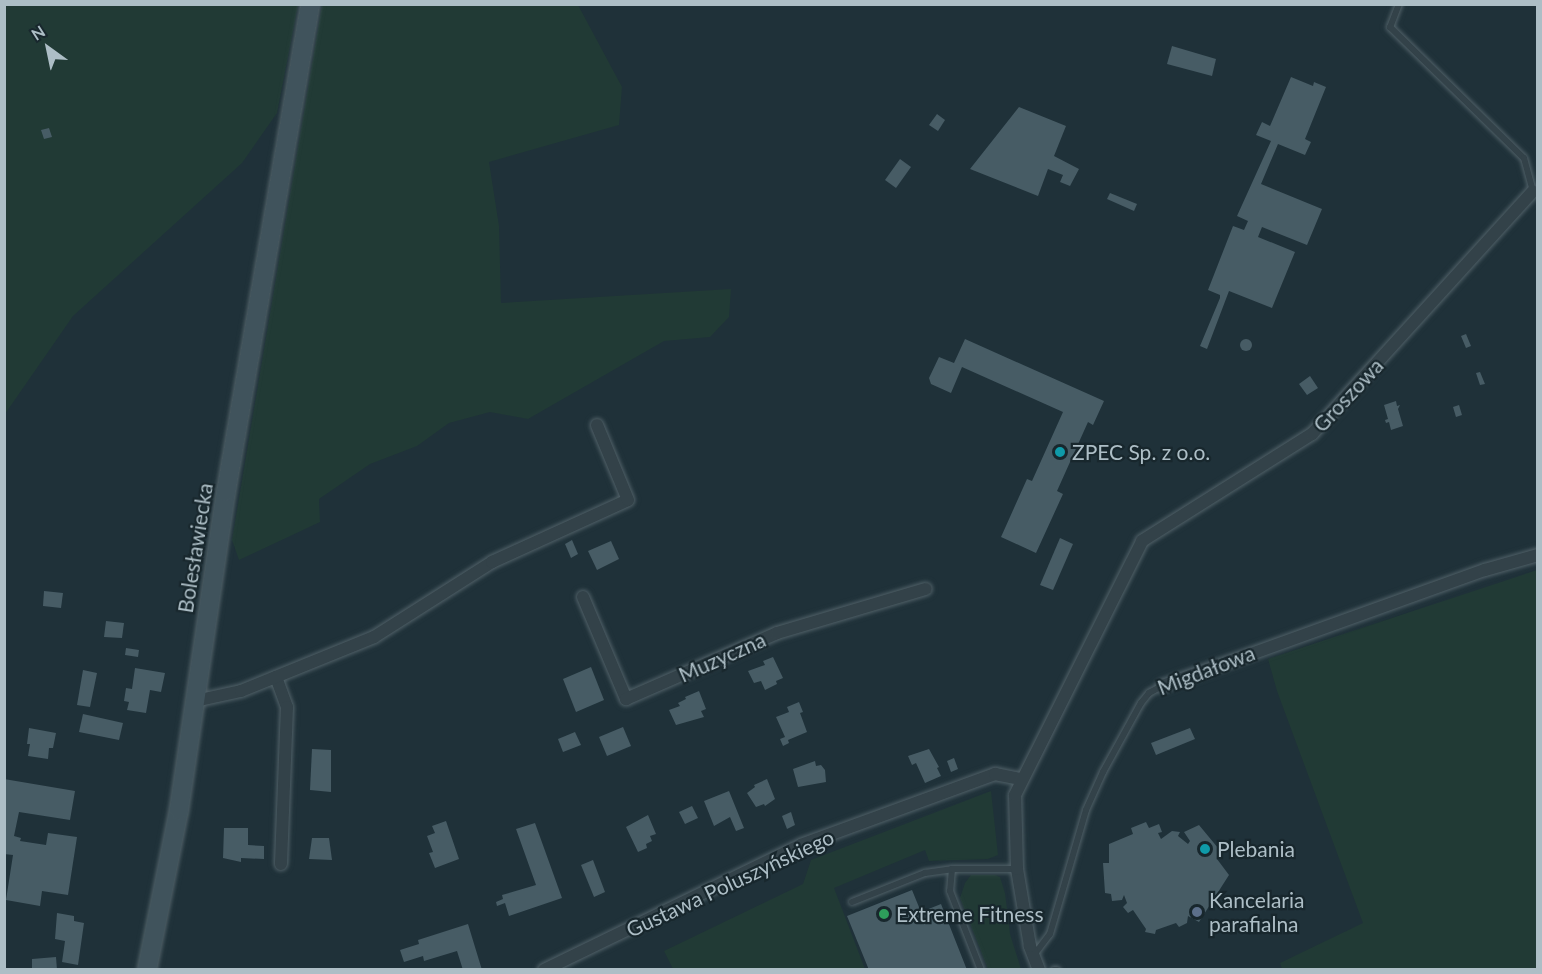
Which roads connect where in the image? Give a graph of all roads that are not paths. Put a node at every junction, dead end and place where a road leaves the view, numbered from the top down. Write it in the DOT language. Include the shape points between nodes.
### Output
graph roads {
  1 [pos="310,4"];
  2 [pos="1399,4"];
  3 [pos="1533,191"];
  4 [pos="597,425"];
  5 [pos="1538,555"];
  6 [pos="926,589"];
  7 [pos="583,597"];
  8 [pos="276,677"];
  9 [pos="1162,686"];
  10 [pos="195,701"];
  11 [pos="1020,779"];
  12 [pos="281,864"];
  13 [pos="952,869"];
  14 [pos="1017,869"];
  15 [pos="852,902"];
  16 [pos="1034,955"];
  17 [pos="147,969"];
  18 [pos="544,969"];
  19 [pos="981,969"];
  20 [pos="1039,969"];
  1 -- 10 [label="street, Bolesławiecka" via="226,492"];
  2 -- 3 [label="lane, Groszowa" via="1390,27 1524,158"];
  3 -- 11 [label="street, Groszowa" via="1312,434 1142,540 1036,755"];
  4 -- 8 [label="street" via="628,500 492,562 374,637"];
  5 -- 9 [label="street, Migdałowa" via="1485,570"];
  6 -- 7 [label="street, Muzyczna" via="777,633 626,699"];
  8 -- 10 [label="street" via="241,691"];
  8 -- 12 [label="street" via="287,707"];
  9 -- 16 [label="lane, Migdałowa" via="1141,703 1103,772 1086,810 1050,934"];
  10 -- 17 [label="street, Bolesławiecka" via="179,810"];
  11 -- 14 [label="street" via="1015,795"];
  11 -- 18 [label="street, Gustawa Poluszyńskiego" via="995,774 801,846"];
  13 -- 14 [label="lane"];
  13 -- 15 [label="lane" via="925,873"];
  13 -- 19 [label="lane" via="950,891"];
  14 -- 16 [label="street"];
  16 -- 20 [label="street"];
}
